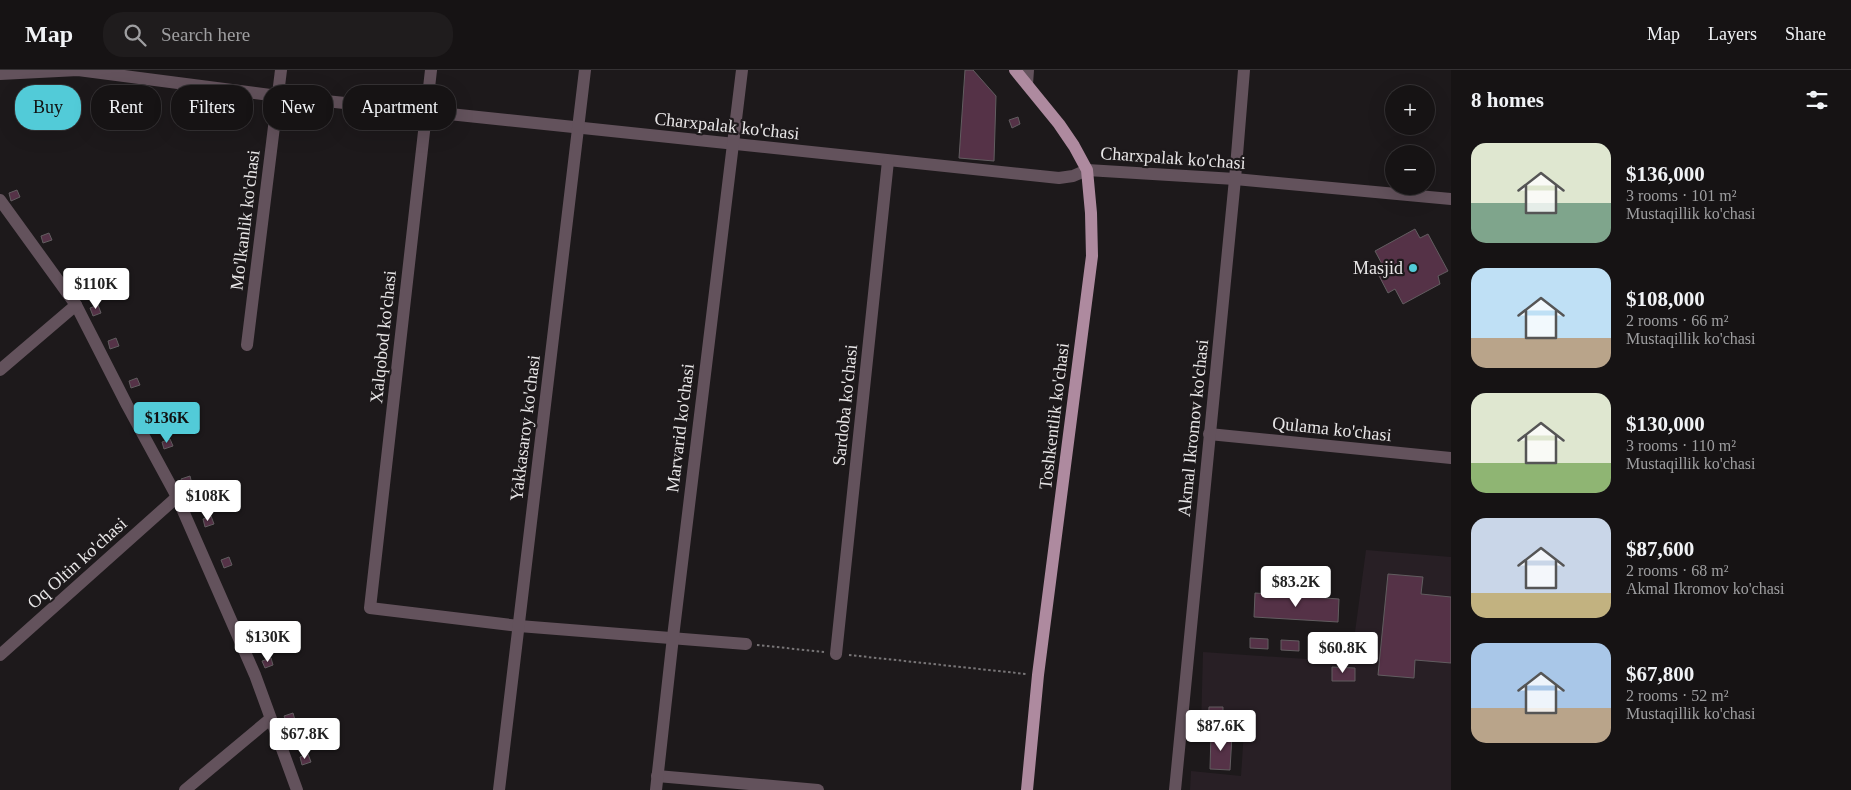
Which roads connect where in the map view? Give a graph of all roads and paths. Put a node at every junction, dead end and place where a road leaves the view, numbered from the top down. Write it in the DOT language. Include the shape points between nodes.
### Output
graph roads {
  1 [pos="281,70"];
  2 [pos="431,70"];
  3 [pos="585,70"];
  4 [pos="742,70"];
  5 [pos="1015,70"];
  6 [pos="1028,70"];
  7 [pos="1244,70"];
  8 [pos="0,74"];
  9 [pos="1027,84"];
  10 [pos="279,85"];
  11 [pos="429,85"];
  12 [pos="263,94"];
  13 [pos="456,114"];
  14 [pos="578,126"];
  15 [pos="274,130"];
  16 [pos="424,130"];
  17 [pos="732,144"];
  18 [pos="888,161"];
  19 [pos="1087,170"];
  20 [pos="1236,179"];
  21 [pos="1451,199"];
  22 [pos="0,200"];
  23 [pos="76,306"];
  24 [pos="247,345"];
  25 [pos="0,370"];
  26 [pos="1209,434"];
  27 [pos="1451,458"];
  28 [pos="177,497"];
  29 [pos="519,626"];
  30 [pos="672,637"];
  31 [pos="746,644"];
  32 [pos="836,654"];
  33 [pos="0,655"];
  34 [pos="1038,676"];
  35 [pos="270,719"];
  36 [pos="657,776"];
  37 [pos="185,790"];
  38 [pos="297,790"];
  39 [pos="499,790"];
  40 [pos="656,790"];
  41 [pos="810,790"];
  42 [pos="818,790"];
  43 [pos="1027,790"];
  44 [pos="1175,790"];
  1 -- 10 [label="street, Mo'lkanlik ko'chasi"];
  2 -- 11 [label="street, Xalqobod ko'chasi"];
  3 -- 14 [label="street, Yakkasaroy ko'chasi"];
  4 -- 17 [label="street, Marvarid ko'chasi"];
  5 -- 9 [label="main road, Toshkentlik ko'chasi"];
  6 -- 9 [label="street"];
  7 -- 20 [label="street, Akmal Ikromov ko'chasi"];
  8 -- 12 [label="street, Charxpalak ko'chasi" via="78,70"];
  9 -- 19 [label="main road, Toshkentlik ko'chasi" via="1059,124"];
  13 -- 14 [label="street, Charxpalak ko'chasi"];
  14 -- 17 [label="street, Charxpalak ko'chasi"];
  14 -- 29 [label="street, Yakkasaroy ko'chasi"];
  15 -- 24 [label="street, Mo'lkanlik ko'chasi"];
  16 -- 29 [label="street, Xalqobod ko'chasi" via="370,608"];
  17 -- 18 [label="street, Charxpalak ko'chasi"];
  17 -- 30 [label="street, Marvarid ko'chasi"];
  18 -- 19 [label="street, Charxpalak ko'chasi" via="1059,178"];
  18 -- 32 [label="street, Sardoba ko'chasi"];
  19 -- 20 [label="street, Charxpalak ko'chasi"];
  19 -- 34 [label="main road, Toshkentlik ko'chasi" via="1092,256"];
  20 -- 21 [label="street, Charxpalak ko'chasi"];
  20 -- 26 [label="street, Akmal Ikromov ko'chasi"];
  22 -- 23 [label="street"];
  23 -- 25 [label="street"];
  23 -- 28 [label="street"];
  26 -- 27 [label="street, Qulama ko'chasi"];
  26 -- 44 [label="street, Akmal Ikromov ko'chasi"];
  28 -- 33 [label="street, Oq Oltin ko'chasi"];
  28 -- 35 [label="street" via="255,675"];
  29 -- 30 [label="street"];
  29 -- 39 [label="street, Yakkasaroy ko'chasi"];
  30 -- 31 [label="street"];
  30 -- 36 [label="street, Marvarid ko'chasi"];
  31 -- 32 [label="path"];
  32 -- 34 [label="path"];
  34 -- 43 [label="main road, Toshkentlik ko'chasi"];
  35 -- 37 [label="street"];
  35 -- 38 [label="street"];
  36 -- 40 [label="street, Marvarid ko'chasi"];
  36 -- 41 [label="street"];
  41 -- 42 [label="street"];
}
